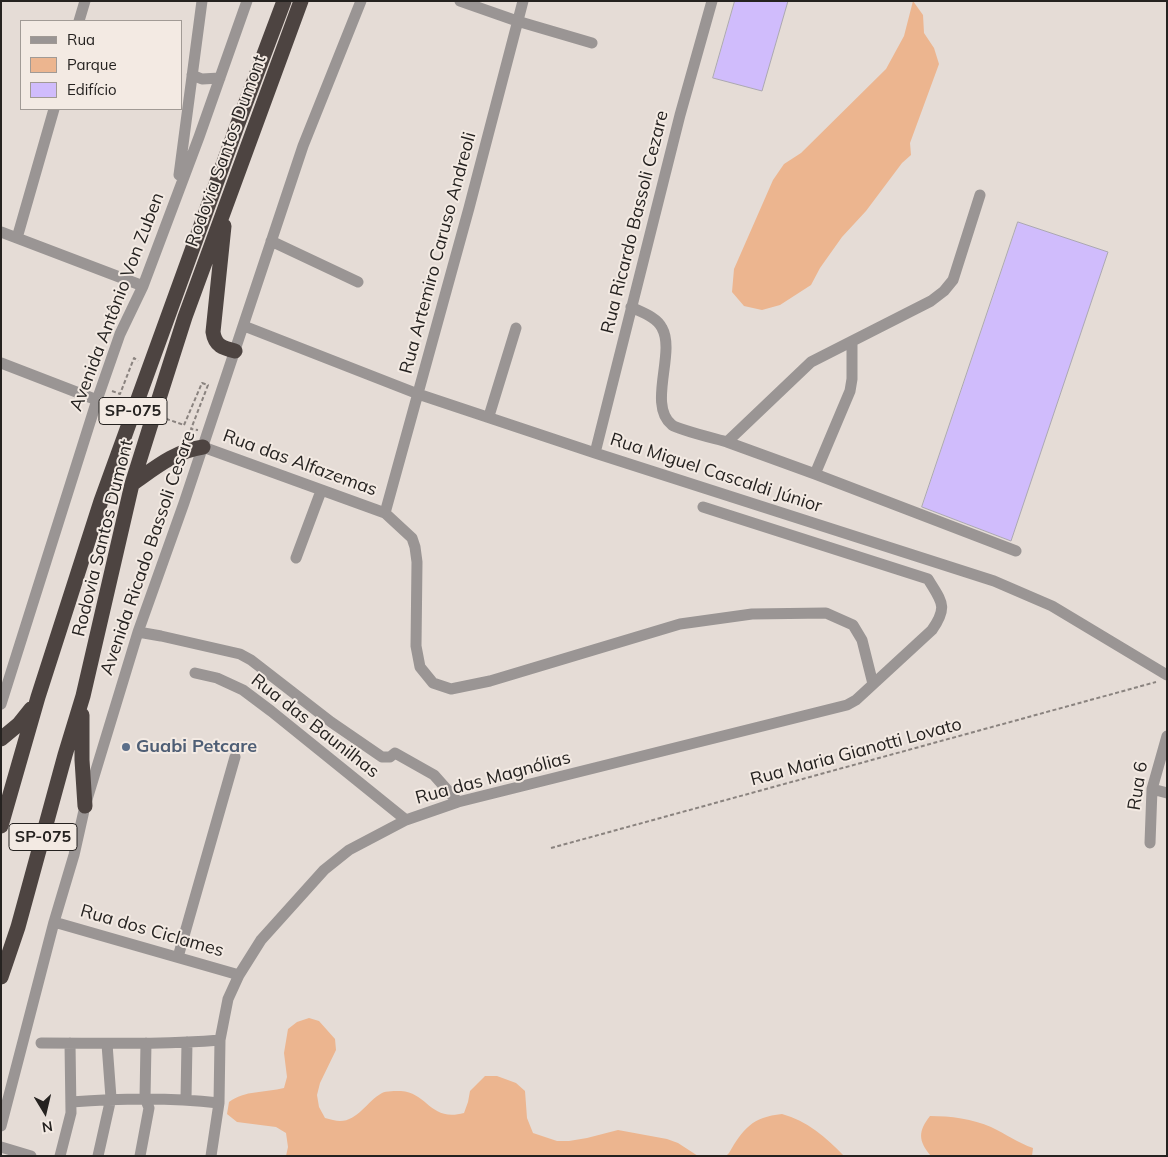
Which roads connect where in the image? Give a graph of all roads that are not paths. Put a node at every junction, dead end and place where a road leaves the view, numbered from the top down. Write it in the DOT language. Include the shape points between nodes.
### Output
graph roads {
  1 [pos="85,1"];
  2 [pos="202,1"];
  3 [pos="247,1"];
  4 [pos="284,1"];
  5 [pos="301,1"];
  6 [pos="361,1"];
  7 [pos="460,1"];
  8 [pos="523,1"];
  9 [pos="712,1"];
  10 [pos="79,20"];
  11 [pos="518,21"];
  12 [pos="592,43"];
  13 [pos="192,75"];
  14 [pos="220,78"];
  15 [pos="54,110"];
  16 [pos="980,195"];
  17 [pos="176,196"];
  18 [pos="226,205"];
  19 [pos="1,232"];
  20 [pos="17,238"];
  21 [pos="272,241"];
  22 [pos="358,282"];
  23 [pos="143,286"];
  24 [pos="631,307"];
  25 [pos="244,326"];
  26 [pos="516,328"];
  27 [pos="852,341"];
  28 [pos="235,351"];
  29 [pos="1,363"];
  30 [pos="418,394"];
  31 [pos="97,400"];
  32 [pos="489,416"];
  33 [pos="727,442"];
  34 [pos="203,447"];
  35 [pos="595,453"];
  36 [pos="815,474"];
  37 [pos="132,484"];
  38 [pos="321,491"];
  39 [pos="703,507"];
  40 [pos="385,513"];
  41 [pos="1016,551"];
  42 [pos="296,558"];
  43 [pos="138,632"];
  44 [pos="195,672"];
  45 [pos="1162,679"];
  46 [pos="873,684"];
  47 [pos="83,696"];
  48 [pos="38,697"];
  49 [pos="1,704"];
  50 [pos="1167,736"];
  51 [pos="1,739"];
  52 [pos="235,757"];
  53 [pos="1152,789"];
  54 [pos="1167,793"];
  55 [pos="458,802"];
  56 [pos="85,806"];
  57 [pos="406,820"];
  58 [pos="1,826"];
  59 [pos="1150,843"];
  60 [pos="54,922"];
  61 [pos="178,957"];
  62 [pos="239,975"];
  63 [pos="1,978"];
  64 [pos="220,1040"];
  65 [pos="187,1042"];
  66 [pos="41,1043"];
  67 [pos="70,1043"];
  68 [pos="146,1043"];
  69 [pos="107,1044"];
  70 [pos="111,1098"];
  71 [pos="145,1098"];
  72 [pos="186,1099"];
  73 [pos="71,1102"];
  74 [pos="219,1104"];
  75 [pos="1,1126"];
  76 [pos="1,1147"];
  77 [pos="31,1156"];
  78 [pos="60,1156"];
  79 [pos="98,1156"];
  80 [pos="140,1156"];
  81 [pos="211,1156"];
  1 -- 10 [label="street"];
  2 -- 13 [label="street"];
  3 -- 14 [label="street, Avenida Antônio Von Zuben"];
  4 -- 48 [label="highway, Rodovia Santos Dumont / SP-075" via="101,501"];
  5 -- 18 [label="highway, Rodovia Santos Dumont / SP-075"];
  6 -- 21 [label="street, Avenida Ricado Bassoli Cesare" via="303,146"];
  7 -- 11 [label="street"];
  8 -- 11 [label="street, Rua Artemiro Caruso Andreoli"];
  9 -- 24 [label="street, Rua Ricardo Bassoli Cezare"];
  11 -- 12 [label="street"];
  11 -- 30 [label="street, Rua Artemiro Caruso Andreoli"];
  13 -- 14 [label="street" via="202,79"];
  13 -- 17 [label="street"];
  14 -- 17 [label="street, Avenida Antônio Von Zuben"];
  15 -- 20 [label="street"];
  16 -- 27 [label="street" via="953,280 944,291 931,301"];
  17 -- 23 [label="street, Avenida Antônio Von Zuben"];
  18 -- 28 [label="highway" via="213,332 218,345"];
  18 -- 37 [label="highway, Rodovia Santos Dumont / SP-075"];
  19 -- 20 [label="street"];
  20 -- 23 [label="street"];
  21 -- 22 [label="street"];
  21 -- 25 [label="street, Avenida Ricado Bassoli Cesare"];
  23 -- 31 [label="street, Avenida Antônio Von Zuben" via="120,334"];
  24 -- 33 [label="street" via="652,318 662,327 666,338 662,403 665,417 672,426"];
  24 -- 35 [label="street, Rua Ricardo Bassoli Cezare"];
  25 -- 28 [label="street, Avenida Ricado Bassoli Cesare"];
  25 -- 30 [label="street, Rua Miguel Cascaldi Júnior"];
  26 -- 32 [label="street"];
  27 -- 33 [label="street" via="811,362"];
  27 -- 36 [label="street" via="850,391"];
  28 -- 34 [label="street, Avenida Ricado Bassoli Cesare"];
  29 -- 31 [label="street"];
  30 -- 32 [label="street, Rua Miguel Cascaldi Júnior"];
  30 -- 40 [label="street, Rua Artemiro Caruso Andreoli"];
  31 -- 49 [label="street, Avenida Antônio Von Zuben"];
  32 -- 35 [label="street, Rua Miguel Cascaldi Júnior"];
  33 -- 36 [label="street"];
  34 -- 37 [label="highway" via="179,453"];
  34 -- 38 [label="street, Rua das Alfazemas"];
  34 -- 43 [label="street, Avenida Ricado Bassoli Cesare"];
  35 -- 45 [label="street, Rua Miguel Cascaldi Júnior" via="994,582 1052,606"];
  36 -- 41 [label="street"];
  37 -- 47 [label="highway, Rodovia Santos Dumont / SP-075"];
  38 -- 40 [label="street, Rua das Alfazemas"];
  38 -- 42 [label="street"];
  39 -- 46 [label="street" via="928,579 942,603 941,617 932,630"];
  40 -- 46 [label="street" via="412,538 416,547 416,646 420,667 433,684 451,689 490,680 680,624 752,614 826,613 853,625 862,640"];
  43 -- 55 [label="street" via="240,654 382,758 395,753 434,775"];
  43 -- 56 [label="street, Avenida Ricado Bassoli Cesare"];
  44 -- 57 [label="street, Rua das Baunilhas" via="243,690"];
  46 -- 55 [label="street, Rua das Magnólias" via="847,705"];
  47 -- 56 [label="highway"];
  47 -- 63 [label="highway, Rodovia Santos Dumont / SP-075"];
  48 -- 51 [label="highway" via="26,716"];
  48 -- 58 [label="highway, Rodovia Santos Dumont / SP-075"];
  50 -- 53 [label="street, Rua 6"];
  52 -- 61 [label="street"];
  53 -- 54 [label="street"];
  53 -- 59 [label="street, Rua 6"];
  55 -- 57 [label="street, Rua das Magnólias"];
  56 -- 60 [label="street, Avenida Ricado Bassoli Cesare"];
  57 -- 62 [label="street, Rua das Magnólias" via="349,850 324,870 261,940"];
  60 -- 61 [label="street, Rua dos Ciclames"];
  60 -- 75 [label="street, Avenida Ricado Bassoli Cesare"];
  61 -- 62 [label="street, Rua dos Ciclames"];
  62 -- 64 [label="street, Rua das Magnólias" via="228,999"];
  64 -- 65 [label="street"];
  64 -- 74 [label="street, Rua das Magnólias"];
  65 -- 68 [label="street"];
  65 -- 72 [label="street"];
  66 -- 67 [label="street"];
  67 -- 69 [label="street"];
  67 -- 73 [label="street"];
  68 -- 69 [label="street"];
  68 -- 71 [label="street"];
  69 -- 70 [label="street"];
  70 -- 71 [label="street"];
  70 -- 73 [label="street"];
  70 -- 79 [label="street"];
  71 -- 72 [label="street"];
  71 -- 80 [label="street" via="149,1108"];
  72 -- 74 [label="street"];
  73 -- 78 [label="street"];
  74 -- 81 [label="street, Rua das Magnólias"];
  76 -- 77 [label="street"];
}
